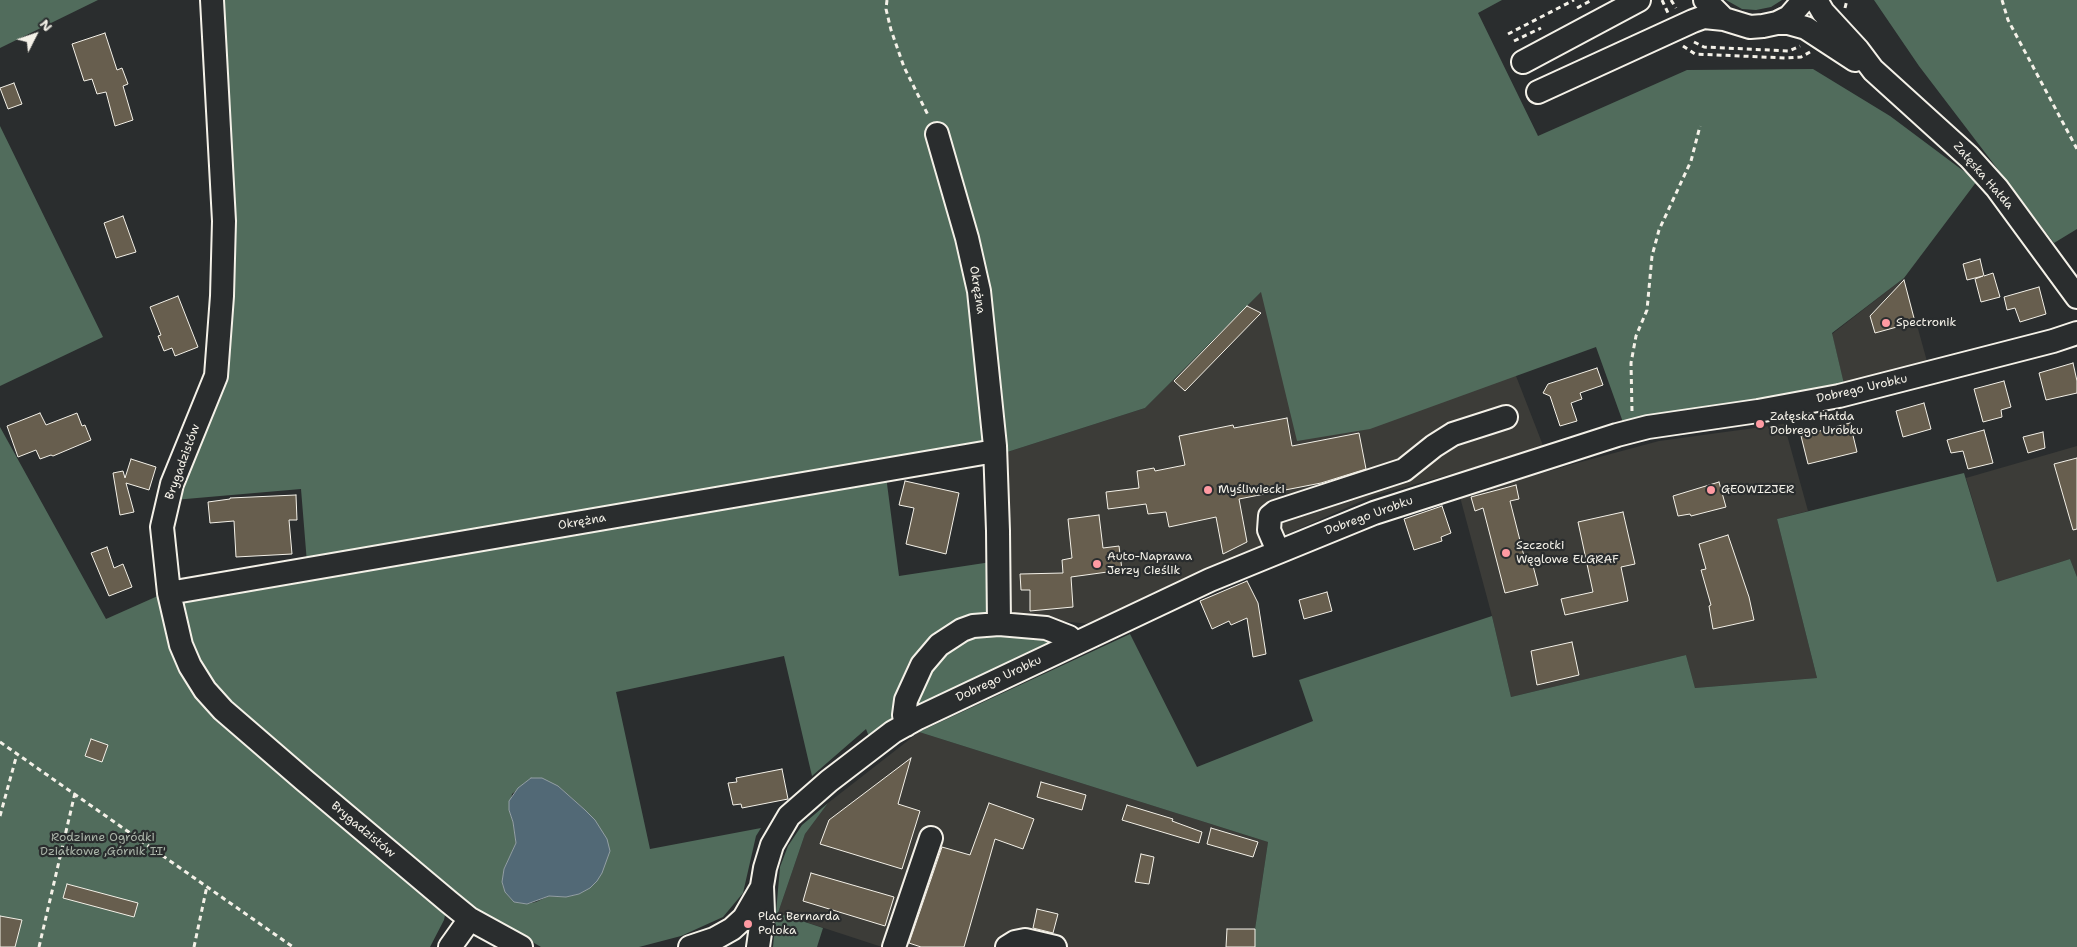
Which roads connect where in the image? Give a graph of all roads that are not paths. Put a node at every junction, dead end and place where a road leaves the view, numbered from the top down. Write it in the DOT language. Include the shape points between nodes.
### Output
graph roads {
  1 [pos="212,0"];
  2 [pos="1639,0"];
  3 [pos="1705,0"];
  4 [pos="1804,0"];
  5 [pos="1816,0"];
  6 [pos="1724,19"];
  7 [pos="1777,23"];
  8 [pos="1523,62"];
  9 [pos="1873,70"];
  10 [pos="1538,92"];
  11 [pos="937,134"];
  12 [pos="2077,296"];
  13 [pos="2077,333"];
  14 [pos="1506,417"];
  15 [pos="995,451"];
  16 [pos="1278,551"];
  17 [pos="169,593"];
  18 [pos="999,624"];
  19 [pos="1076,644"];
  20 [pos="906,725"];
  21 [pos="931,838"];
  22 [pos="762,886"];
  23 [pos="470,919"];
  24 [pos="714,939"];
  25 [pos="450,947"];
  26 [pos="521,947"];
  27 [pos="690,947"];
  28 [pos="743,947"];
  29 [pos="758,947"];
  30 [pos="894,947"];
  31 [pos="1007,947"];
  32 [pos="1055,947"];
  1 -- 17 [label="street, Brygadzistów" via="224,221 222,296 216,376 172,484 162,527"];
  2 -- 8 [label="street"];
  3 -- 6 [label="street"];
  4 -- 7 [label="street"];
  5 -- 9 [label="street, Załęska Hałda"];
  6 -- 7 [label="street" via="1750,27"];
  6 -- 10 [label="street" via="1704,17 1693,20"];
  7 -- 9 [label="street, Załęska Hałda" via="1806,28"];
  9 -- 12 [label="street, Załęska Hałda" via="1969,157 1997,188"];
  11 -- 15 [label="street, Okrężna" via="979,291"];
  13 -- 16 [label="street, Dobrego Urobku" via="1839,396 1628,432 1402,503"];
  14 -- 16 [label="street" via="1453,434 1404,470 1275,512 1270,516 1269,530"];
  15 -- 17 [label="street, Okrężna"];
  15 -- 18 [label="street, Okrężna"];
  16 -- 19 [label="street, Dobrego Urobku"];
  17 -- 23 [label="street, Brygadzistów" via="181,645 190,666 223,710"];
  18 -- 19 [label="street" via="1046,628 1069,637"];
  18 -- 20 [label="street" via="962,630 928,656 906,700"];
  19 -- 20 [label="street, Dobrego Urobku"];
  20 -- 22 [label="street, Dobrego Urobku" via="868,750 789,816 772,845"];
  21 -- 30 [label="street"];
  22 -- 24 [label="street, Dobrego Urobku" via="744,918"];
  22 -- 29 [label="street, Dobrego Urobku" via="763,912"];
  23 -- 25 [label="street"];
  23 -- 26 [label="street"];
  24 -- 27 [label="street, Dobrego Urobku"];
  24 -- 28 [label="street, Dobrego Urobku" via="727,939"];
  31 -- 32 [label="street" via="1025,940"];
}
